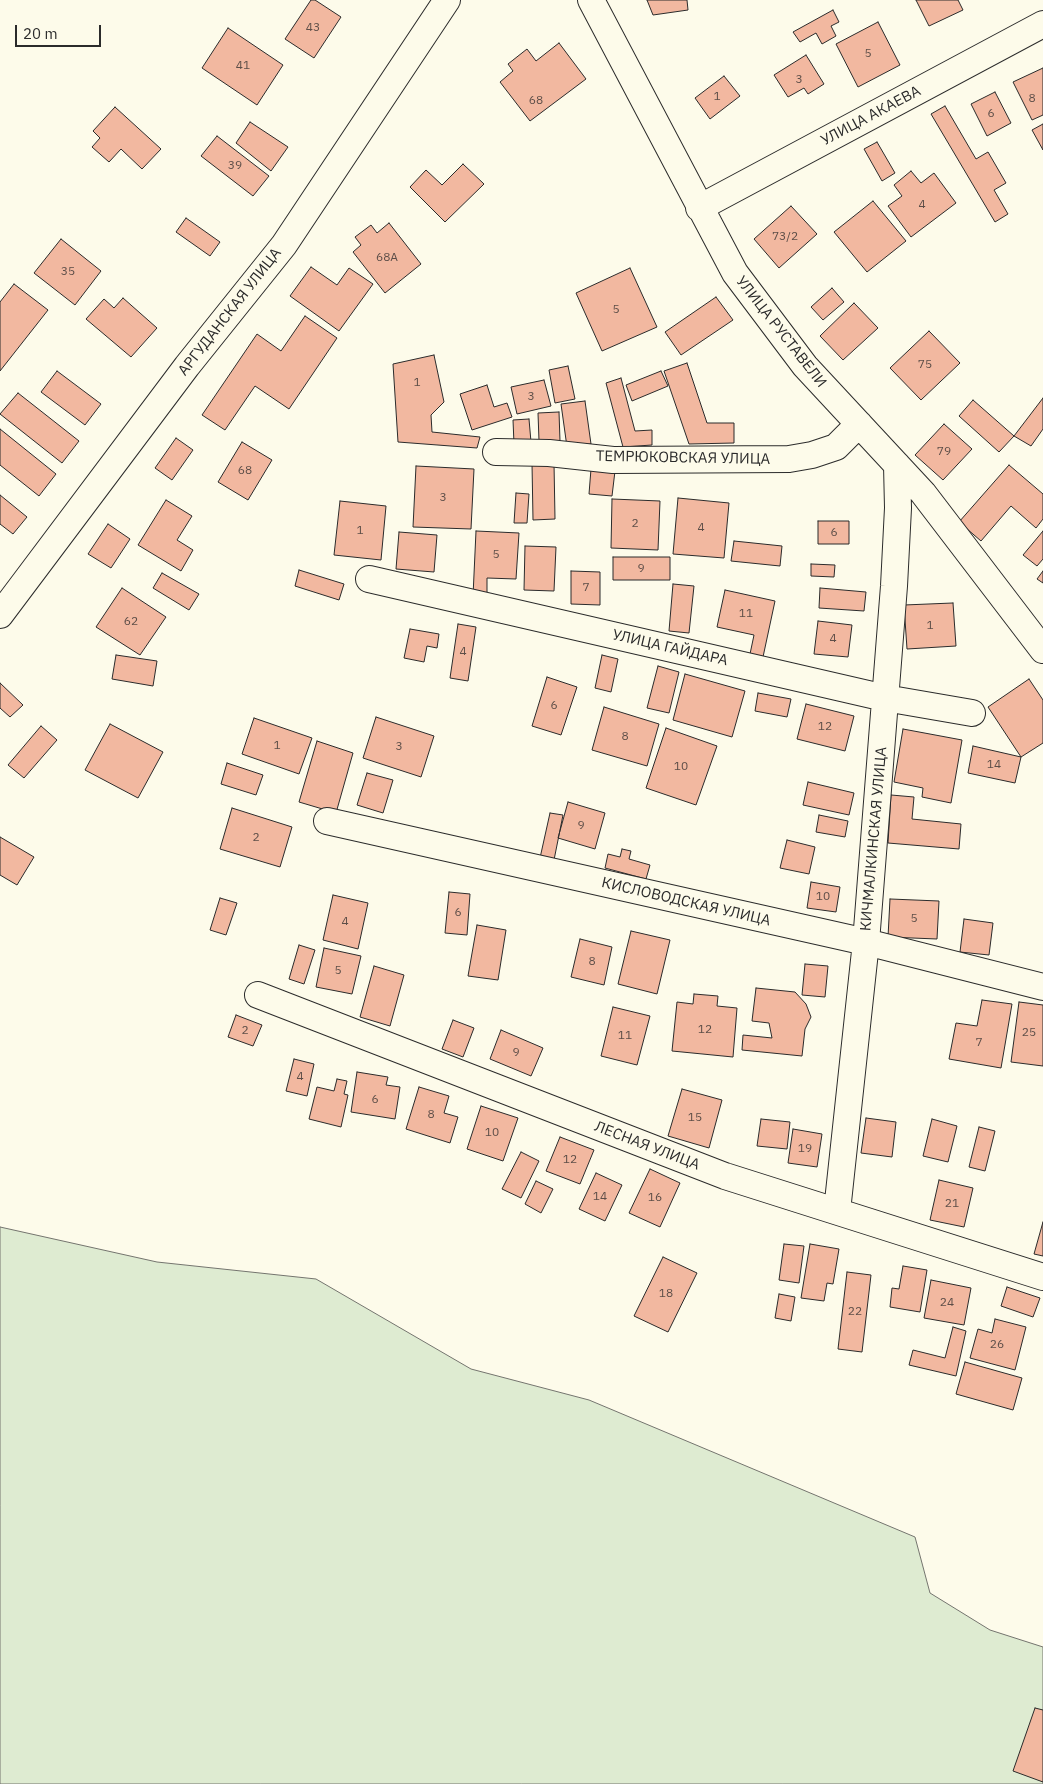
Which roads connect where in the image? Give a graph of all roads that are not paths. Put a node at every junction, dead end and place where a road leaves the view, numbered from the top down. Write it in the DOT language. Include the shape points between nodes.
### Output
graph roads {
  1 [pos="447,0"];
  2 [pos="591,0"];
  3 [pos="1043,24"];
  4 [pos="699,208"];
  5 [pos="859,424"];
  6 [pos="496,452"];
  7 [pos="897,465"];
  8 [pos="370,580"];
  9 [pos="0,614"];
  10 [pos="1043,650"];
  11 [pos="886,698"];
  12 [pos="972,713"];
  13 [pos="328,821"];
  14 [pos="866,942"];
  15 [pos="1043,987"];
  16 [pos="258,995"];
  17 [pos="837,1211"];
  18 [pos="1043,1277"];
  1 -- 9 [label="street, АРГУДАНСКАЯ УЛИЦА" via="284,245 187,366"];
  2 -- 4 [label="street, УЛИЦА РУСТАВЕЛИ"];
  3 -- 4 [label="street, УЛИЦА АКАЕВА"];
  4 -- 5 [label="street, УЛИЦА РУСТАВЕЛИ" via="735,273 805,366"];
  5 -- 6 [label="street, ТЕМРЮКОВСКАЯ УЛИЦА" via="836,447 812,456 789,459 613,460 549,453"];
  5 -- 7 [label="street, УЛИЦА РУСТАВЕЛИ"];
  7 -- 10 [label="street, УЛИЦА РУСТАВЕЛИ" via="923,493"];
  7 -- 11 [label="street, КИЧМАЛКИНСКАЯ УЛИЦА" via="896,547"];
  8 -- 11 [label="street, УЛИЦА ГАЙДАРА"];
  11 -- 12 [label="street, УЛИЦА ГАЙДАРА"];
  11 -- 14 [label="street, КИЧМАЛКИНСКАЯ УЛИЦА"];
  13 -- 14 [label="street, КИСЛОВОДСКАЯ УЛИЦА"];
  14 -- 15 [label="street, КИСЛОВОДСКАЯ УЛИЦА"];
  14 -- 17 [label="street, КИЧМАЛКИНСКАЯ УЛИЦА"];
  16 -- 17 [label="street, ЛЕСНАЯ УЛИЦА" via="725,1176"];
  17 -- 18 [label="street, ЛЕСНАЯ УЛИЦА"];
}
